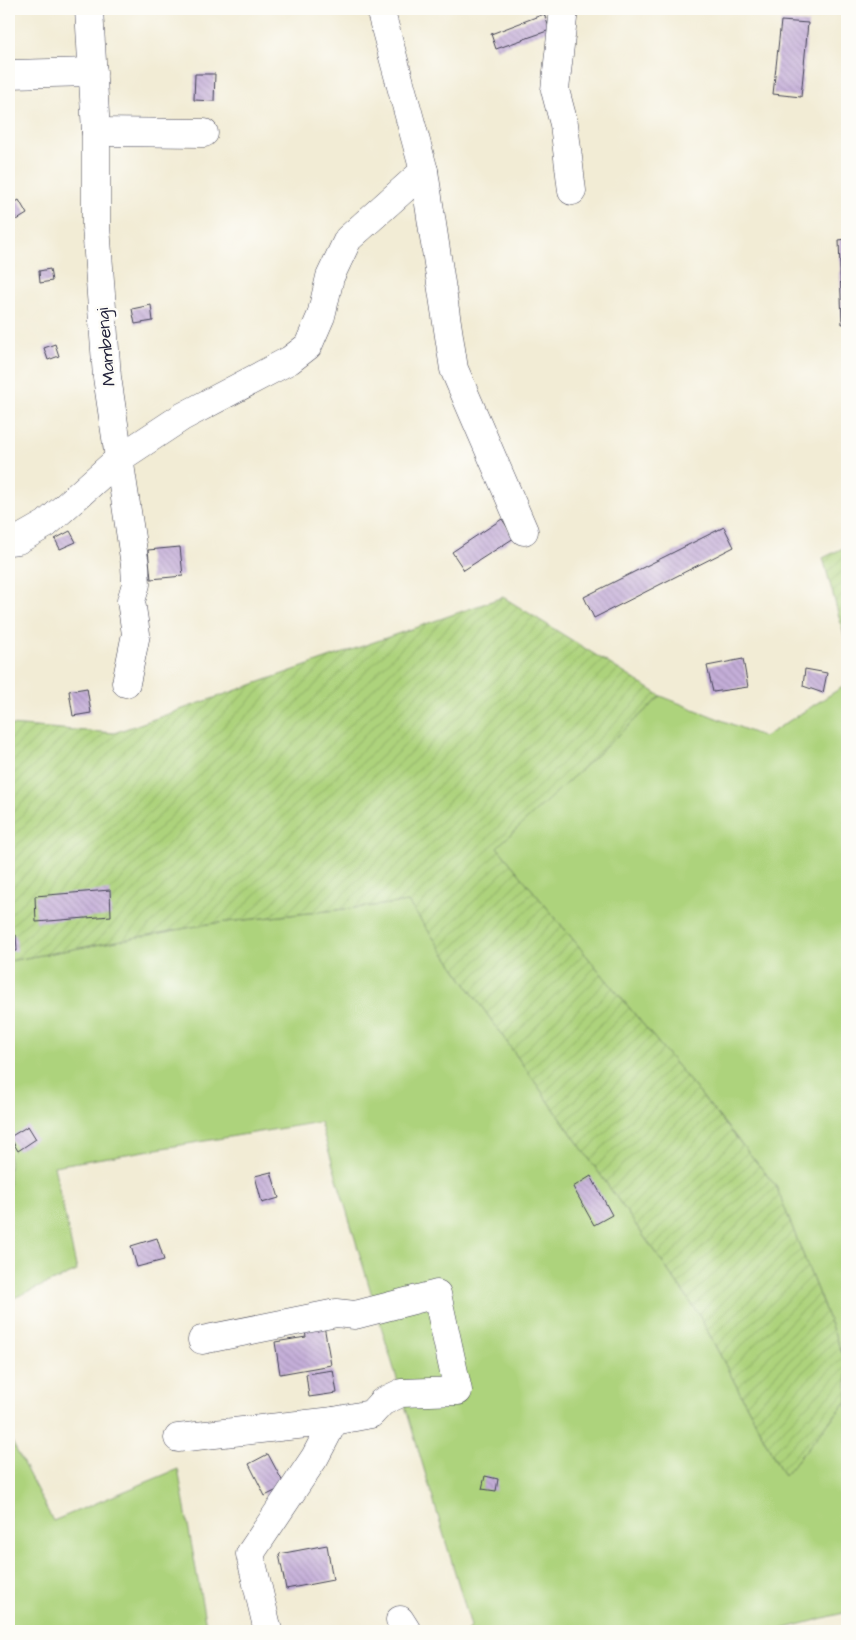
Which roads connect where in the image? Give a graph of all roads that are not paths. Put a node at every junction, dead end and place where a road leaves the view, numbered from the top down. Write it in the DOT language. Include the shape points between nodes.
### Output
graph roads {
  1 [pos="89,9"];
  2 [pos="380,9"];
  3 [pos="564,9"];
  4 [pos="93,72"];
  5 [pos="9,74"];
  6 [pos="96,132"];
  7 [pos="204,133"];
  8 [pos="424,171"];
  9 [pos="572,190"];
  10 [pos="120,458"];
  11 [pos="524,531"];
  12 [pos="9,541"];
  13 [pos="126,682"];
  14 [pos="202,1340"];
  15 [pos="334,1421"];
  16 [pos="178,1438"];
  17 [pos="268,1631"];
  1 -- 4 [label="street, Mambengi"];
  2 -- 8 [label="street"];
  3 -- 9 [label="street" via="556,90 564,124"];
  4 -- 5 [label="street"];
  4 -- 6 [label="street, Mambengi"];
  6 -- 7 [label="street"];
  6 -- 10 [label="street, Mambengi" via="96,226 108,377"];
  8 -- 10 [label="street" via="348,239 330,277 321,316 308,346 290,360 182,417"];
  8 -- 11 [label="street" via="454,369"];
  10 -- 12 [label="street" via="46,524 18,540"];
  10 -- 13 [label="street, Mambengi" via="136,584 131,601 136,634"];
  14 -- 15 [label="street" via="336,1314 355,1315 437,1294 458,1391 401,1393 382,1402 371,1414"];
  15 -- 16 [label="street"];
  15 -- 17 [label="street" via="315,1457 250,1554"];
}
